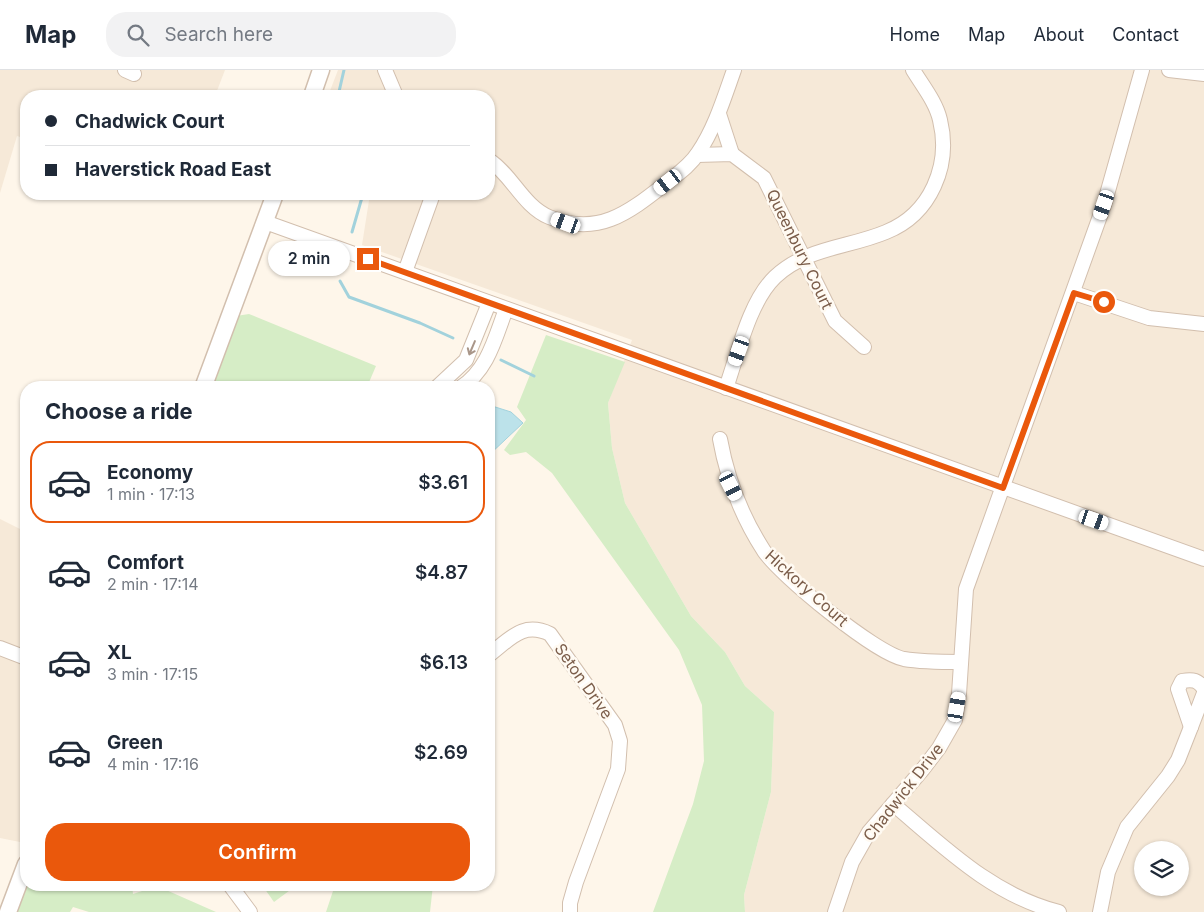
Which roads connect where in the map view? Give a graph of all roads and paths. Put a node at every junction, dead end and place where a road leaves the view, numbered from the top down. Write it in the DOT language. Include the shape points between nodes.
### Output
graph roads {
  1 [pos="322,70"];
  2 [pos="385,70"];
  3 [pos="734,70"];
  4 [pos="913,70"];
  5 [pos="1142,70"];
  6 [pos="1169,70"];
  7 [pos="1204,74"];
  8 [pos="314,90"];
  9 [pos="393,90"];
  10 [pos="718,114"];
  11 [pos="732,154"];
  12 [pos="698,155"];
  13 [pos="495,164"];
  14 [pos="273,200"];
  15 [pos="431,200"];
  16 [pos="265,222"];
  17 [pos="804,257"];
  18 [pos="405,272"];
  19 [pos="1074,293"];
  20 [pos="489,303"];
  21 [pos="506,309"];
  22 [pos="1204,324"];
  23 [pos="864,347"];
  24 [pos="206,381"];
  25 [pos="444,381"];
  26 [pos="469,381"];
  27 [pos="726,388"];
  28 [pos="720,439"];
  29 [pos="1003,488"];
  30 [pos="1204,559"];
  31 [pos="0,648"];
  32 [pos="495,650"];
  33 [pos="20,656"];
  34 [pos="961,662"];
  35 [pos="1204,689"];
  36 [pos="1204,693"];
  37 [pos="1192,728"];
  38 [pos="893,804"];
  39 [pos="20,880"];
  40 [pos="234,891"];
  41 [pos="8,912"];
  42 [pos="250,912"];
  43 [pos="570,912"];
  44 [pos="835,912"];
  45 [pos="1058,912"];
  46 [pos="1100,912"];
  1 -- 8 [label="street"];
  2 -- 9 [label="street"];
  3 -- 10 [label="street"];
  4 -- 17 [label="street" via="940,118 943,161 935,186 922,206 904,223 886,232"];
  5 -- 19 [label="street, Chadwick Drive" via="1118,163"];
  6 -- 7 [label="street"];
  10 -- 11 [label="street"];
  10 -- 12 [label="street"];
  11 -- 12 [label="street"];
  11 -- 17 [label="street, Queenbury Court" via="764,178"];
  12 -- 13 [label="street" via="630,212 611,220 584,224 566,223 547,216 527,202"];
  14 -- 16 [label="street"];
  15 -- 18 [label="street"];
  16 -- 18 [label="street"];
  16 -- 24 [label="street"];
  17 -- 23 [label="street, Queenbury Court" via="835,321"];
  17 -- 27 [label="street" via="779,273 764,289"];
  18 -- 20 [label="street"];
  19 -- 22 [label="street" via="1150,318"];
  19 -- 29 [label="street, Chadwick Drive"];
  20 -- 21 [label="street"];
  20 -- 25 [label="street, one-way" via="466,360"];
  21 -- 26 [label="street" via="484,363"];
  21 -- 27 [label="street"];
  27 -- 29 [label="street"];
  28 -- 34 [label="street, Hickory Court" via="731,486 765,552 789,576 864,639 885,651 904,659"];
  29 -- 30 [label="street"];
  29 -- 34 [label="street, Chadwick Drive" via="966,589"];
  31 -- 33 [label="street"];
  32 -- 43 [label="street, Seton Drive" via="529,628 539,628 550,634 615,725 620,741 618,769 576,882"];
  34 -- 38 [label="street, Chadwick Drive" via="955,720 939,748"];
  35 -- 37 [label="street" via="1200,682 1192,679 1182,681 1178,689"];
  36 -- 37 [label="street"];
  37 -- 46 [label="street" via="1168,776 1127,827 1108,872"];
  38 -- 44 [label="street, Chadwick Drive" via="869,832 852,862"];
  38 -- 45 [label="street" via="956,859 1002,890 1038,907"];
  39 -- 41 [label="street"];
  40 -- 42 [label="street"];
}
